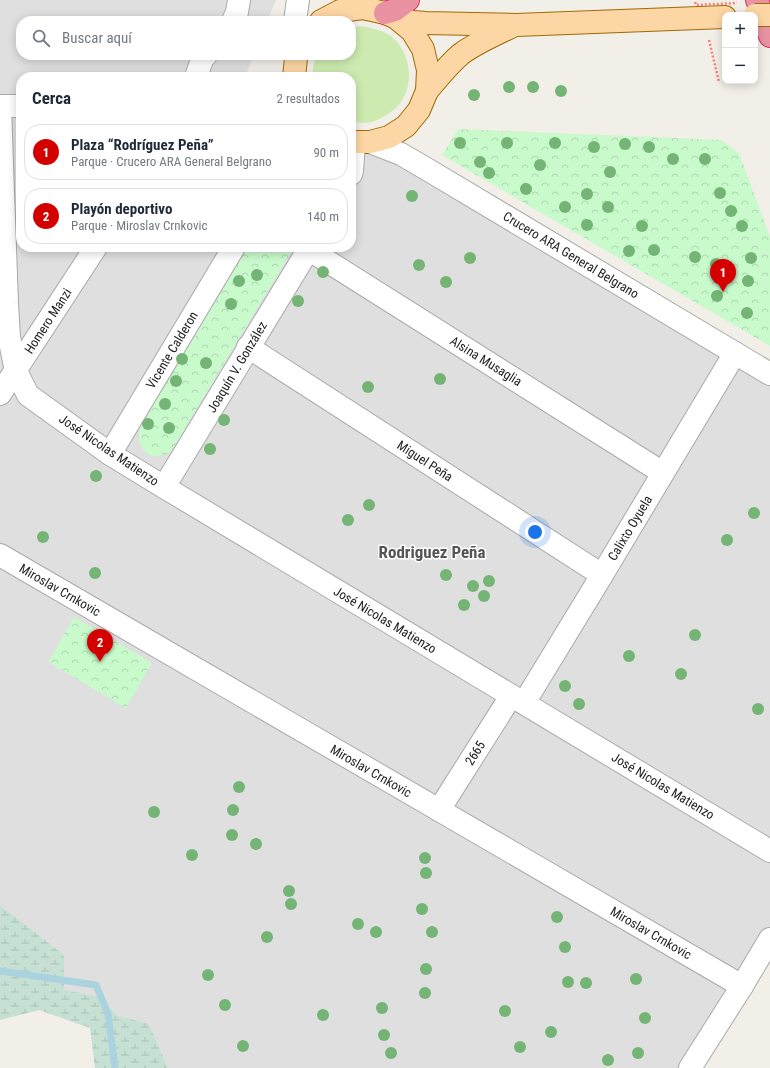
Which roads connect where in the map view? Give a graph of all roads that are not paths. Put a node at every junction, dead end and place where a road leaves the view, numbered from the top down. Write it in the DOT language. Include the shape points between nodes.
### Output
graph roads {
  1 [pos="239,0"];
  2 [pos="298,0"];
  3 [pos="408,0"];
  4 [pos="358,4"];
  5 [pos="744,9"];
  6 [pos="390,15"];
  7 [pos="770,15"];
  8 [pos="235,16"];
  9 [pos="296,16"];
  10 [pos="330,16"];
  11 [pos="516,25"];
  12 [pos="770,36"];
  13 [pos="202,60"];
  14 [pos="198,72"];
  15 [pos="427,91"];
  16 [pos="0,106"];
  17 [pos="16,106"];
  18 [pos="358,142"];
  19 [pos="93,252"];
  20 [pos="231,252"];
  21 [pos="307,252"];
  22 [pos="315,252"];
  23 [pos="248,347"];
  24 [pos="735,353"];
  25 [pos="16,371"];
  26 [pos="770,374"];
  27 [pos="0,394"];
  28 [pos="110,454"];
  29 [pos="663,473"];
  30 [pos="164,487"];
  31 [pos="0,555"];
  32 [pos="602,575"];
  33 [pos="518,699"];
  34 [pos="439,810"];
  35 [pos="770,851"];
  36 [pos="770,939"];
  37 [pos="742,986"];
  38 [pos="690,1068"];
  1 -- 8 [label="street"];
  2 -- 9 [label="street"];
  3 -- 6 [label="highway"];
  4 -- 6 [label="main road"];
  4 -- 10 [label="main road"];
  5 -- 7 [label="main road, bridge"];
  5 -- 11 [label="main road" via="698,10"];
  5 -- 12 [label="highway"];
  6 -- 11 [label="main road" via="413,22"];
  6 -- 15 [label="main road" via="412,31 423,49 428,70"];
  11 -- 15 [label="main road" via="460,55"];
  13 -- 14 [label="street"];
  15 -- 18 [label="main road" via="419,110 406,126 389,137"];
  16 -- 17 [label="street"];
  16 -- 25 [label="street, José Nicolas Matienzo" via="7,304 9,336"];
  18 -- 24 [label="street, Crucero ARA General Belgrano" via="401,154"];
  19 -- 25 [label="street, Homero Manzi"];
  20 -- 28 [label="street, Vicente Calderon"];
  21 -- 23 [label="street, Joaquín V. González"];
  22 -- 29 [label="street, Alsina Musaglia"];
  23 -- 30 [label="street, Joaquín V. González"];
  23 -- 32 [label="street, Miguel Peña"];
  24 -- 26 [label="street, Crucero ARA General Belgrano"];
  24 -- 29 [label="street, Calixto Oyuela"];
  25 -- 27 [label="street, Homero Manzi"];
  25 -- 28 [label="street, José Nicolas Matienzo" via="28,395"];
  28 -- 30 [label="street, José Nicolas Matienzo"];
  29 -- 32 [label="street, Calixto Oyuela"];
  30 -- 33 [label="street, José Nicolas Matienzo"];
  31 -- 34 [label="street, Miroslav Crnkovic"];
  32 -- 33 [label="street, Calixto Oyuela"];
  33 -- 34 [label="street, 2665"];
  33 -- 35 [label="street, José Nicolas Matienzo"];
  34 -- 37 [label="street, Miroslav Crnkovic"];
  36 -- 37 [label="street"];
  37 -- 38 [label="street"];
}
